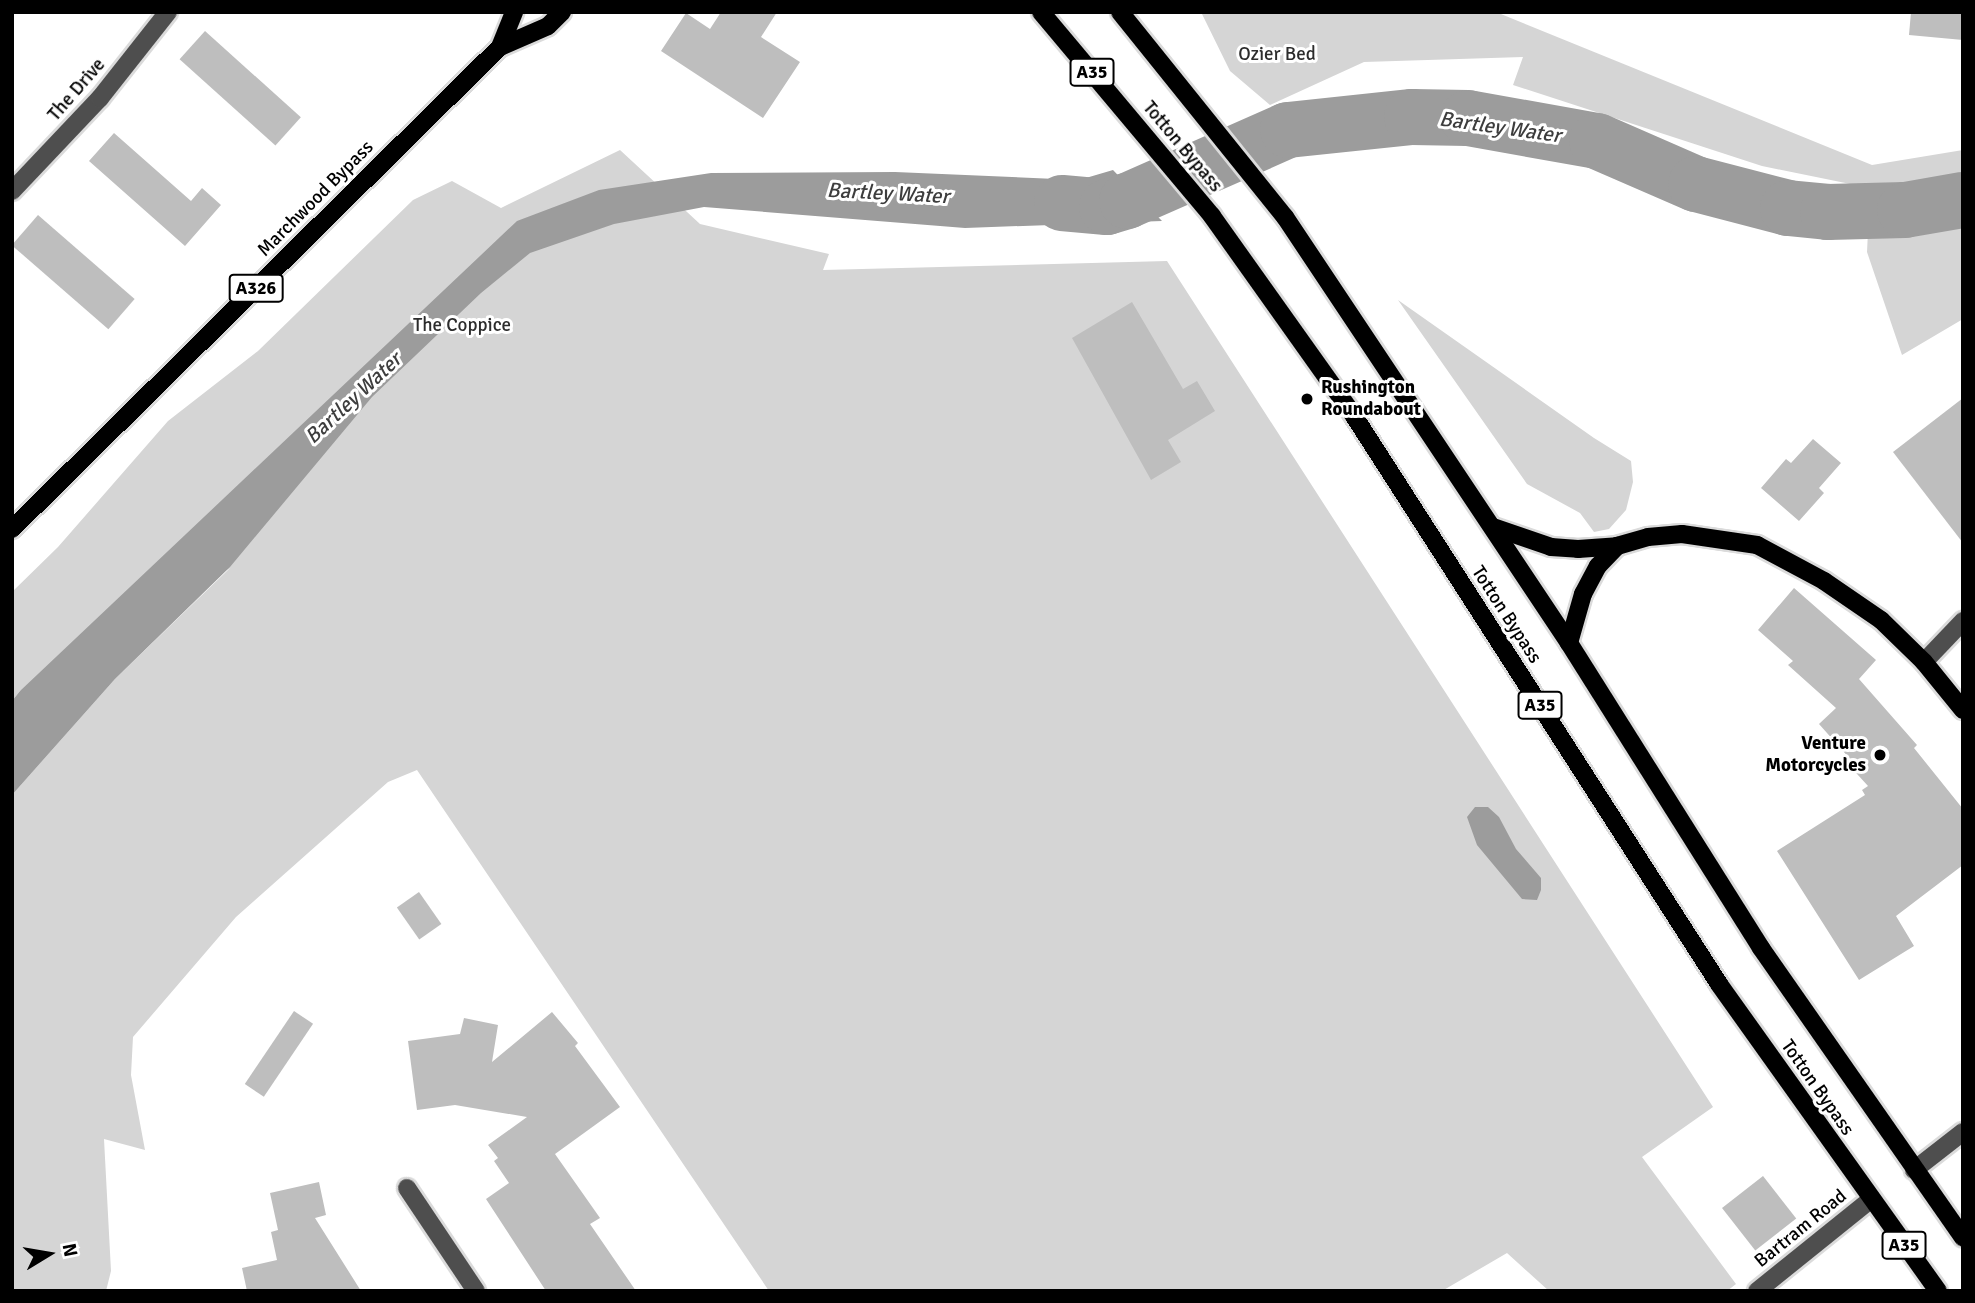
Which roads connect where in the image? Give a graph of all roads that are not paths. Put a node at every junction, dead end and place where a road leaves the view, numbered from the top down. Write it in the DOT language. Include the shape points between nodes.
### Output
graph roads {
  1 [pos="168,12"];
  2 [pos="514,12"];
  3 [pos="562,12"];
  4 [pos="1041,12"];
  5 [pos="1128,17"];
  6 [pos="500,47"];
  7 [pos="12,191"];
  8 [pos="1493,527"];
  9 [pos="12,529"];
  10 [pos="1617,546"];
  11 [pos="1963,621"];
  12 [pos="1569,643"];
  13 [pos="1924,662"];
  14 [pos="1963,710"];
  15 [pos="1963,1132"];
  16 [pos="1914,1170"];
  17 [pos="407,1188"];
  18 [pos="1870,1200"];
  19 [pos="1963,1238"];
  20 [pos="476,1291"];
  21 [pos="1757,1291"];
  22 [pos="1938,1291"];
  1 -- 7 [label="street, The Drive" via="100,98"];
  2 -- 6 [label="main road, Marchwood Bypass / A326"];
  3 -- 6 [label="main road, Marchwood Bypass / A326" via="548,26"];
  4 -- 18 [label="main road, Totton Bypass / A35" via="1208,212 1354,416 1719,984"];
  5 -- 8 [label="main road, Totton Bypass / A35" via="1274,203"];
  6 -- 9 [label="main road, Marchwood Bypass / A326"];
  8 -- 10 [label="main road" via="1551,547"];
  8 -- 12 [label="main road, Totton Bypass / A35"];
  10 -- 12 [label="main road" via="1598,566 1583,594"];
  10 -- 13 [label="main road" via="1682,534 1757,545 1844,594 1881,620"];
  11 -- 13 [label="street"];
  12 -- 16 [label="main road, Totton Bypass / A35" via="1761,948"];
  13 -- 14 [label="main road"];
  15 -- 16 [label="street"];
  16 -- 19 [label="main road, Totton Bypass / A35"];
  17 -- 20 [label="street"];
  18 -- 21 [label="street, Bartram Road"];
  18 -- 22 [label="main road, Totton Bypass / A35"];
}
